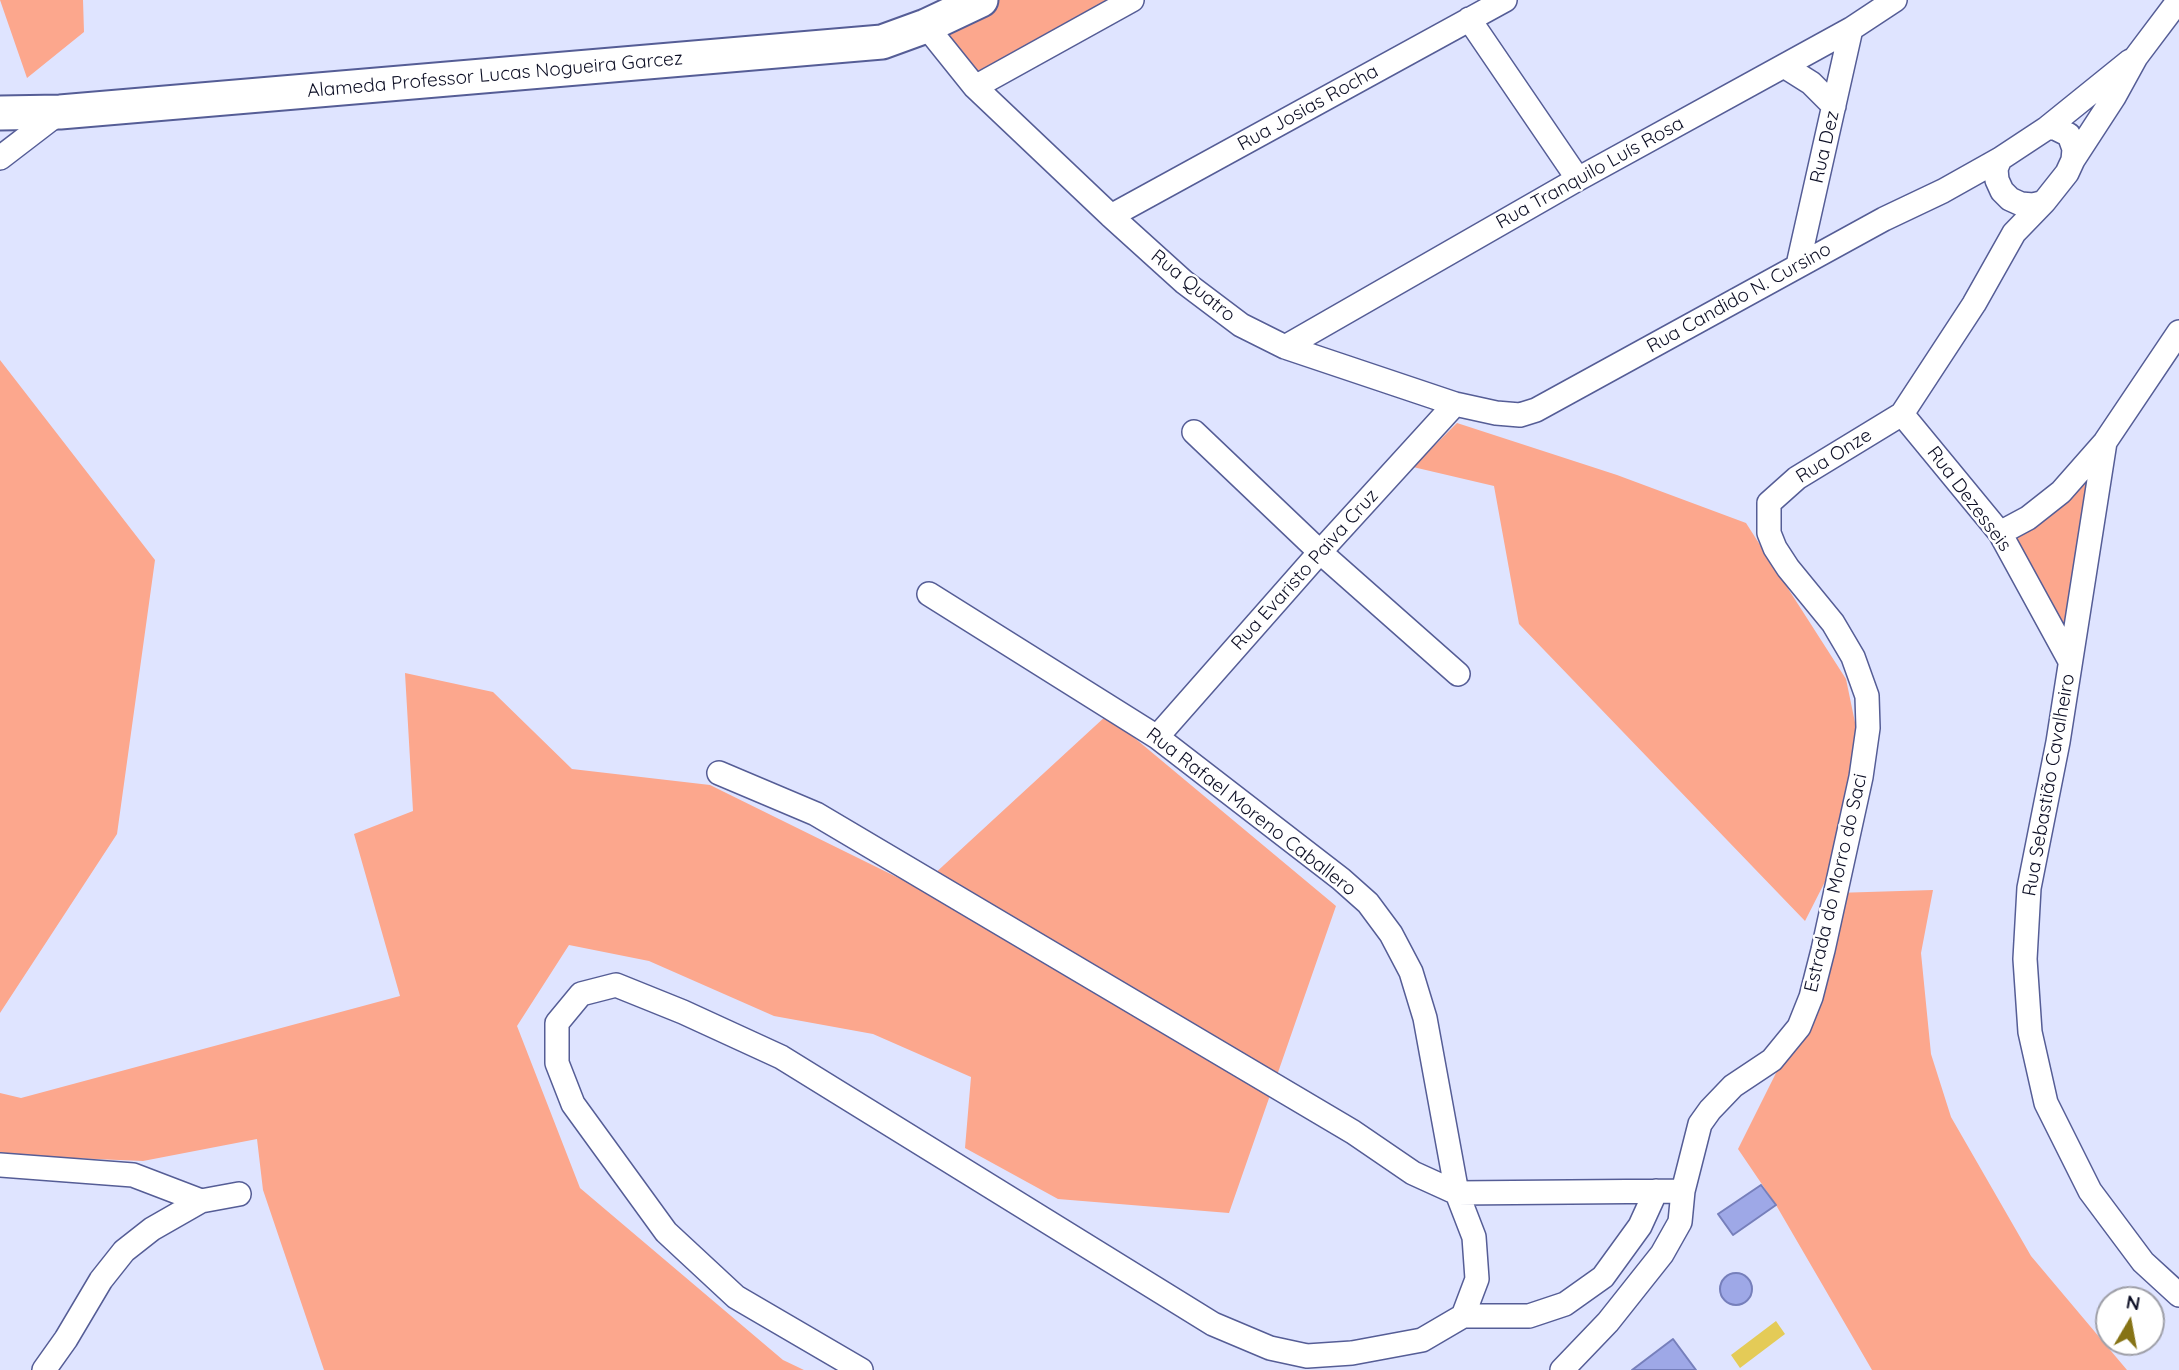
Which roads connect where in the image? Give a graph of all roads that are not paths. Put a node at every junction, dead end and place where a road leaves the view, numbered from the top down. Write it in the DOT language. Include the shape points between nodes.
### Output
graph roads {
  1 [pos="981,0"];
  2 [pos="1132,0"];
  3 [pos="1504,0"];
  4 [pos="1895,0"];
  5 [pos="2179,0"];
  6 [pos="1469,19"];
  7 [pos="926,26"];
  8 [pos="1851,29"];
  9 [pos="2136,57"];
  10 [pos="1784,66"];
  11 [pos="975,88"];
  12 [pos="1834,106"];
  13 [pos="60,113"];
  14 [pos="0,114"];
  15 [pos="2047,128"];
  16 [pos="0,158"];
  17 [pos="2000,159"];
  18 [pos="2073,160"];
  19 [pos="1578,179"];
  20 [pos="1943,191"];
  21 [pos="2005,192"];
  22 [pos="2044,202"];
  23 [pos="1111,216"];
  24 [pos="2014,233"];
  25 [pos="1798,265"];
  26 [pos="2179,332"];
  27 [pos="1285,347"];
  28 [pos="1455,404"];
  29 [pos="1536,410"];
  30 [pos="1902,414"];
  31 [pos="1194,432"];
  32 [pos="2105,442"];
  33 [pos="1769,503"];
  34 [pos="2000,533"];
  35 [pos="1320,552"];
  36 [pos="929,594"];
  37 [pos="2070,661"];
  38 [pos="1458,674"];
  39 [pos="1157,737"];
  40 [pos="719,773"];
  41 [pos="0,1165"];
  42 [pos="1656,1191"];
  43 [pos="1683,1191"];
  44 [pos="1457,1193"];
  45 [pos="239,1194"];
  46 [pos="201,1201"];
  47 [pos="2179,1295"];
  48 [pos="1463,1316"];
  49 [pos="44,1370"];
  50 [pos="861,1370"];
  51 [pos="1562,1370"];
  1 -- 7 [label="main road, Alameda Professor Lucas Nogueira Garcez"];
  2 -- 11 [label="street"];
  3 -- 6 [label="street, Rua Josias Rocha"];
  4 -- 8 [label="street, Rua Tranquilo Luís Rosa"];
  5 -- 9 [label="street"];
  6 -- 19 [label="street"];
  6 -- 23 [label="street, Rua Josias Rocha"];
  7 -- 11 [label="street, Rua Quatro"];
  7 -- 13 [label="main road, Alameda Professor Lucas Nogueira Garcez" via="882,42"];
  8 -- 10 [label="street, Rua Tranquilo Luís Rosa"];
  8 -- 12 [label="street, Rua Dez"];
  9 -- 15 [label="street"];
  9 -- 18 [label="street"];
  10 -- 12 [label="street" via="1811,83"];
  10 -- 19 [label="street, Rua Tranquilo Luís Rosa"];
  11 -- 23 [label="street, Rua Quatro"];
  12 -- 25 [label="street, Rua Dez"];
  13 -- 14 [label="main road, Alameda Professor Lucas Nogueira Garcez"];
  13 -- 16 [label="street"];
  15 -- 17 [label="street"];
  15 -- 18 [label="street" via="2070,135"];
  17 -- 20 [label="street, Rua Candido N. Cursino"];
  17 -- 21 [label="street" via="1996,169"];
  18 -- 22 [label="street"];
  19 -- 27 [label="street, Rua Tranquilo Luís Rosa"];
  20 -- 21 [label="street, Rua Candido N. Cursino"];
  20 -- 25 [label="street, Rua Candido N. Cursino"];
  21 -- 22 [label="street" via="2021,204"];
  21 -- 24 [label="street"];
  22 -- 24 [label="street"];
  23 -- 27 [label="street, Rua Quatro" via="1241,325"];
  24 -- 30 [label="street"];
  25 -- 29 [label="street, Rua Candido N. Cursino"];
  26 -- 32 [label="street"];
  27 -- 28 [label="street, Rua Quatro"];
  28 -- 29 [label="street, Rua Quatro" via="1520,415"];
  28 -- 35 [label="street, Rua Evaristo Paiva Cruz"];
  30 -- 33 [label="street, Rua Onze" via="1797,478"];
  30 -- 34 [label="street, Rua Dezesseis"];
  31 -- 35 [label="street"];
  32 -- 34 [label="street" via="2061,492"];
  32 -- 37 [label="street, Rua Sebastião Cavalheiro"];
  33 -- 43 [label="street, Estrada do Morro do Saci" via="1769,533 1775,548 1833,623 1853,657 1867,696 1868,728 1823,950 1803,1017 1772,1060 1733,1086 1700,1124"];
  34 -- 37 [label="street, Rua Dezesseis"];
  35 -- 38 [label="street"];
  35 -- 39 [label="street, Rua Evaristo Paiva Cruz"];
  36 -- 39 [label="street, Rua Rafael Moreno Caballero"];
  37 -- 47 [label="street, Rua Sebastião Cavalheiro" via="2059,742 2029,888 2025,959 2030,1032 2046,1102 2090,1191 2143,1262"];
  39 -- 44 [label="street, Rua Rafael Moreno Caballero" via="1341,879 1368,903 1391,934 1411,972 1425,1018"];
  40 -- 44 [label="street" via="816,814 1413,1172"];
  41 -- 46 [label="street" via="133,1175"];
  42 -- 43 [label="street"];
  42 -- 44 [label="street"];
  42 -- 48 [label="street" via="1640,1226 1602,1277 1565,1304 1529,1316"];
  43 -- 51 [label="street, Estrada do Morro do Saci" via="1680,1222 1662,1254"];
  44 -- 48 [label="street, Rua Rafael Moreno Caballero" via="1474,1237 1477,1279"];
  45 -- 46 [label="street"];
  46 -- 49 [label="street" via="124,1251"];
  48 -- 50 [label="street" via="1422,1340 1363,1351 1307,1356 1270,1348 1213,1324 780,1057 615,985 581,994 557,1023 557,1063 573,1104 666,1232 736,1297"];
}
